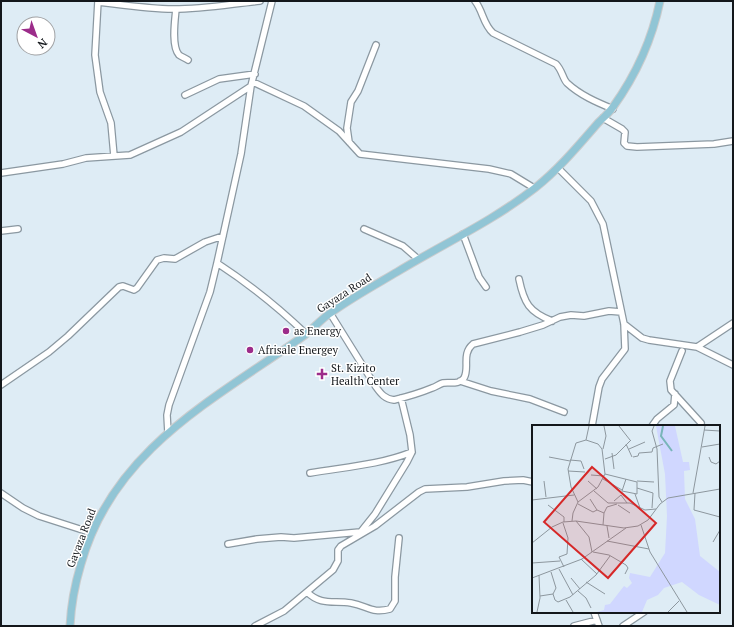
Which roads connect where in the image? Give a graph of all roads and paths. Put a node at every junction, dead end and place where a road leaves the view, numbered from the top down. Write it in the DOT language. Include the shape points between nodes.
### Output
graph roads {
  1 [pos="98,1"];
  2 [pos="260,1"];
  3 [pos="272,1"];
  4 [pos="475,1"];
  5 [pos="660,1"];
  6 [pos="176,9"];
  7 [pos="376,45"];
  8 [pos="188,60"];
  9 [pos="254,74"];
  10 [pos="252,84"];
  11 [pos="185,96"];
  12 [pos="613,108"];
  13 [pos="603,118"];
  14 [pos="733,141"];
  15 [pos="349,143"];
  16 [pos="114,156"];
  17 [pos="558,168"];
  18 [pos="1,173"];
  19 [pos="534,188"];
  20 [pos="18,229"];
  21 [pos="364,229"];
  22 [pos="1,231"];
  23 [pos="463,234"];
  24 [pos="223,236"];
  25 [pos="418,259"];
  26 [pos="217,263"];
  27 [pos="519,279"];
  28 [pos="486,287"];
  29 [pos="330,312"];
  30 [pos="621,312"];
  31 [pos="552,321"];
  32 [pos="733,323"];
  33 [pos="624,324"];
  34 [pos="306,334"];
  35 [pos="697,347"];
  36 [pos="682,351"];
  37 [pos="733,365"];
  38 [pos="460,381"];
  39 [pos="1,385"];
  40 [pos="675,394"];
  41 [pos="401,398"];
  42 [pos="564,412"];
  43 [pos="701,423"];
  44 [pos="592,425"];
  45 [pos="652,425"];
  46 [pos="168,433"];
  47 [pos="412,452"];
  48 [pos="310,473"];
  49 [pos="532,482"];
  50 [pos="1,493"];
  51 [pos="92,533"];
  52 [pos="358,535"];
  53 [pos="399,538"];
  54 [pos="228,544"];
  55 [pos="307,592"];
  56 [pos="594,613"];
  57 [pos="642,613"];
  58 [pos="598,623"];
  59 [pos="70,626"];
  60 [pos="255,626"];
  61 [pos="574,626"];
  62 [pos="623,626"];
  1 -- 6 [label="street" via="134,7"];
  1 -- 16 [label="street" via="96,55 100,92 111,122"];
  2 -- 6 [label="street"];
  3 -- 9 [label="street"];
  4 -- 12 [label="street" via="485,23 493,33 556,64 566,82 591,100"];
  5 -- 12 [label="main road, Gayaza Road" via="643,56"];
  6 -- 8 [label="street" via="174,24 177,51"];
  7 -- 15 [label="street" via="351,102 347,128"];
  9 -- 10 [label="street"];
  9 -- 11 [label="street" via="219,79"];
  10 -- 15 [label="street" via="304,106 339,131"];
  10 -- 16 [label="street" via="182,132 130,155"];
  10 -- 24 [label="street" via="241,154"];
  12 -- 13 [label="main road, Gayaza Road"];
  13 -- 14 [label="street" via="625,132 624,143 628,146 714,144"];
  13 -- 17 [label="main road, Gayaza Road"];
  15 -- 19 [label="street" via="360,154 489,169 511,174"];
  16 -- 18 [label="street" via="86,158"];
  17 -- 19 [label="main road, Gayaza Road"];
  17 -- 30 [label="street" via="591,201 603,224"];
  19 -- 23 [label="main road, Gayaza Road"];
  20 -- 22 [label="street"];
  21 -- 25 [label="street" via="403,246"];
  23 -- 25 [label="main road, Gayaza Road"];
  23 -- 28 [label="street" via="479,277"];
  24 -- 26 [label="street"];
  24 -- 39 [label="street" via="205,242 175,259 157,260 137,288 134,290 119,287 64,340"];
  25 -- 29 [label="main road, Gayaza Road"];
  26 -- 34 [label="street" via="282,310"];
  26 -- 46 [label="street" via="210,292 169,405"];
  27 -- 31 [label="street" via="526,302 532,310"];
  29 -- 34 [label="main road, Gayaza Road"];
  29 -- 41 [label="street" via="382,396 389,400"];
  30 -- 31 [label="street" via="571,315"];
  30 -- 33 [label="street"];
  31 -- 38 [label="street" via="473,344 469,347 466,358 465,377"];
  32 -- 35 [label="street"];
  33 -- 35 [label="street" via="646,339"];
  33 -- 44 [label="street" via="624,349 602,379"];
  34 -- 46 [label="main road, Gayaza Road" via="218,393"];
  35 -- 37 [label="street"];
  36 -- 40 [label="street" via="670,381 671,390"];
  38 -- 41 [label="street" via="445,383"];
  38 -- 42 [label="street" via="530,399"];
  40 -- 43 [label="street"];
  40 -- 45 [label="street" via="674,405"];
  41 -- 47 [label="street"];
  46 -- 51 [label="main road, Gayaza Road" via="128,473 105,506"];
  47 -- 48 [label="street" via="393,460"];
  47 -- 52 [label="street"];
  49 -- 52 [label="street" via="504,480 467,487 425,489 380,523"];
  50 -- 51 [label="street" via="39,516"];
  51 -- 59 [label="main road, Gayaza Road" via="76,581"];
  52 -- 54 [label="street" via="281,537"];
  52 -- 55 [label="street" via="341,546 338,550 337,565"];
  53 -- 55 [label="street" via="394,601 390,609 380,612 351,603 326,602 316,599"];
  55 -- 60 [label="street" via="284,611"];
  56 -- 58 [label="street"];
  57 -- 62 [label="street"];
  58 -- 61 [label="street"];
}
